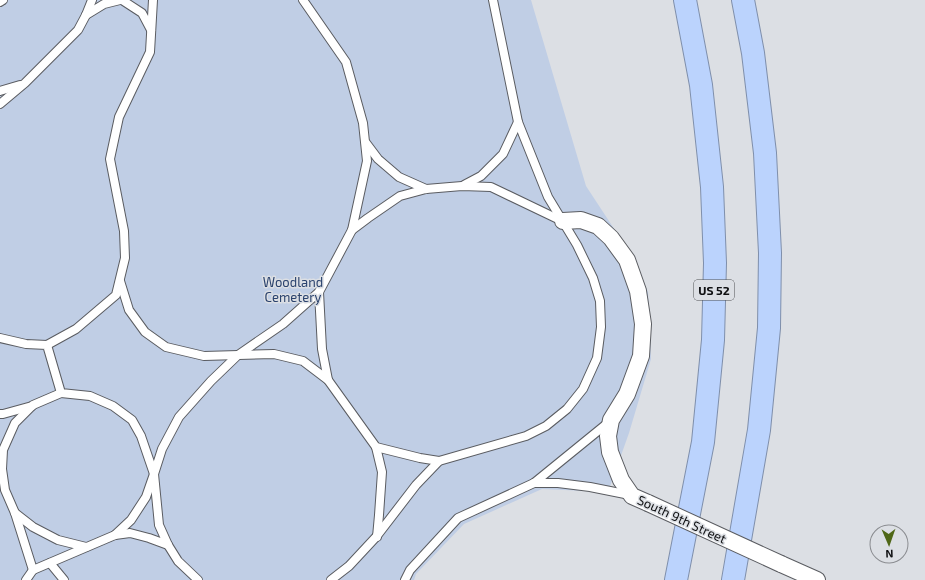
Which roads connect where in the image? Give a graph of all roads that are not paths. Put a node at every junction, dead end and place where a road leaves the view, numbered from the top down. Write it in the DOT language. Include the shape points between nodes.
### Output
graph roads {
  1 [pos="3,0"];
  2 [pos="92,0"];
  3 [pos="121,0"];
  4 [pos="153,0"];
  5 [pos="304,0"];
  6 [pos="493,0"];
  7 [pos="685,0"];
  8 [pos="743,0"];
  9 [pos="0,2"];
  10 [pos="86,15"];
  11 [pos="151,31"];
  12 [pos="25,83"];
  13 [pos="0,91"];
  14 [pos="0,104"];
  15 [pos="518,122"];
  16 [pos="365,143"];
  17 [pos="462,186"];
  18 [pos="426,189"];
  19 [pos="563,222"];
  20 [pos="352,230"];
  21 [pos="119,281"];
  22 [pos="319,292"];
  23 [pos="0,338"];
  24 [pos="47,345"];
  25 [pos="238,355"];
  26 [pos="328,380"];
  27 [pos="61,393"];
  28 [pos="33,405"];
  29 [pos="0,414"];
  30 [pos="611,420"];
  31 [pos="1,447"];
  32 [pos="376,447"];
  33 [pos="439,462"];
  34 [pos="154,474"];
  35 [pos="534,483"];
  36 [pos="632,496"];
  37 [pos="14,513"];
  38 [pos="115,535"];
  39 [pos="376,537"];
  40 [pos="168,545"];
  41 [pos="86,547"];
  42 [pos="50,562"];
  43 [pos="33,570"];
  44 [pos="26,580"];
  45 [pos="64,580"];
  46 [pos="198,580"];
  47 [pos="331,580"];
  48 [pos="405,580"];
  49 [pos="676,580"];
  50 [pos="733,580"];
  51 [pos="816,580"];
  1 -- 9 [label="lane"];
  2 -- 10 [label="lane"];
  3 -- 10 [label="lane" via="104,4"];
  3 -- 11 [label="lane" via="142,13"];
  4 -- 11 [label="lane"];
  5 -- 16 [label="lane" via="346,62 363,124"];
  6 -- 15 [label="lane"];
  7 -- 49 [label="highway, US 52" via="702,93 712,186 715,263 713,340 703,442"];
  8 -- 50 [label="highway" via="753,53 765,153 770,253 769,328 759,430"];
  10 -- 12 [label="lane" via="78,30"];
  11 -- 21 [label="lane" via="150,52 119,117 110,159 124,231 125,258"];
  12 -- 13 [label="lane"];
  12 -- 14 [label="lane"];
  15 -- 17 [label="lane" via="503,154 481,176"];
  15 -- 19 [label="lane" via="548,197"];
  16 -- 18 [label="lane" via="378,159 399,177"];
  16 -- 20 [label="lane" via="367,161"];
  17 -- 18 [label="lane"];
  17 -- 19 [label="lane" via="491,187"];
  18 -- 20 [label="lane" via="400,196"];
  19 -- 30 [label="street, South 9th Street" via="581,220 598,226 611,238 627,260 638,291 643,324 641,356 627,394"];
  19 -- 33 [label="lane" via="593,278 600,301 602,327 597,358 583,389 567,409 546,426 526,436"];
  20 -- 22 [label="lane"];
  21 -- 24 [label="lane" via="116,295 76,329"];
  21 -- 25 [label="lane" via="129,310 146,332 166,347 204,356"];
  22 -- 25 [label="lane" via="283,324"];
  22 -- 26 [label="lane" via="322,349"];
  23 -- 24 [label="lane" via="26,344"];
  24 -- 27 [label="lane"];
  25 -- 26 [label="lane" via="274,354 303,361"];
  25 -- 34 [label="lane" via="179,417 162,449"];
  26 -- 32 [label="lane"];
  27 -- 28 [label="lane"];
  27 -- 34 [label="lane" via="90,396 113,406 132,420 141,436"];
  28 -- 29 [label="lane"];
  28 -- 31 [label="lane" via="15,423"];
  30 -- 35 [label="lane"];
  30 -- 36 [label="street, South 9th Street" via="608,436 610,452 620,480"];
  31 -- 37 [label="lane" via="5,490"];
  32 -- 33 [label="lane"];
  32 -- 39 [label="lane" via="382,472"];
  33 -- 39 [label="lane" via="416,485"];
  34 -- 38 [label="lane" via="146,497 131,520"];
  34 -- 40 [label="lane" via="160,525"];
  35 -- 36 [label="lane" via="590,487"];
  35 -- 48 [label="lane" via="458,518 410,570"];
  36 -- 51 [label="street, South 9th Street, bridge"];
  37 -- 41 [label="lane" via="58,540"];
  37 -- 43 [label="lane"];
  38 -- 40 [label="lane" via="130,534"];
  38 -- 41 [label="lane"];
  39 -- 47 [label="lane" via="349,566"];
  40 -- 46 [label="lane" via="178,561"];
  41 -- 42 [label="lane"];
  42 -- 43 [label="lane"];
  42 -- 45 [label="lane"];
  43 -- 44 [label="lane"];
}
